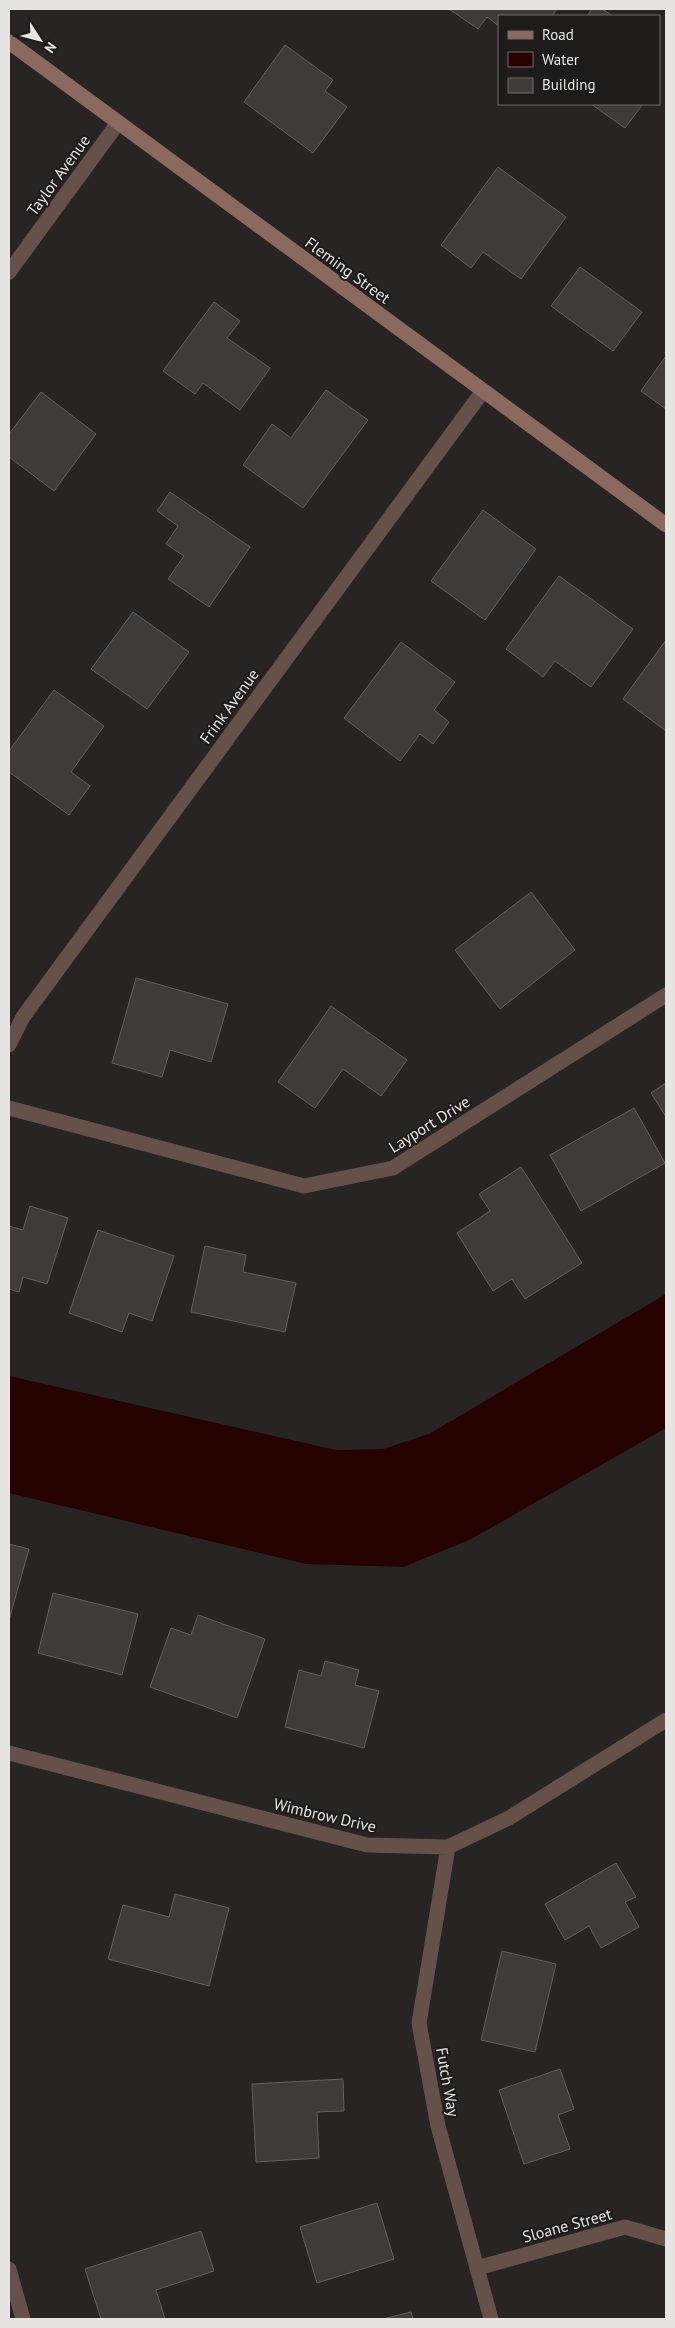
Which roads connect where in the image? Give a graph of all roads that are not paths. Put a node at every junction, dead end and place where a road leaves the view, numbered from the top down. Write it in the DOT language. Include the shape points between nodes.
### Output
graph roads {
  1 [pos="9,42"];
  2 [pos="118,123"];
  3 [pos="9,272"];
  4 [pos="483,391"];
  5 [pos="666,525"];
  6 [pos="666,995"];
  7 [pos="9,1045"];
  8 [pos="9,1108"];
  9 [pos="666,1720"];
  10 [pos="9,1752"];
  11 [pos="448,1847"];
  12 [pos="666,2238"];
  13 [pos="477,2268"];
  14 [pos="9,2270"];
  15 [pos="22,2319"];
  16 [pos="491,2319"];
  1 -- 2 [label="street, Fleming Street"];
  2 -- 3 [label="street, Taylor Avenue"];
  2 -- 4 [label="street, Fleming Street"];
  4 -- 5 [label="street, Fleming Street"];
  4 -- 7 [label="street, Frink Avenue" via="29,1009"];
  6 -- 8 [label="street, Layport Drive" via="393,1168 304,1186"];
  9 -- 11 [label="street, Wimbrow Drive" via="509,1818"];
  10 -- 11 [label="street, Wimbrow Drive" via="368,1845"];
  11 -- 13 [label="street, Futch Way" via="419,2023 438,2126"];
  12 -- 13 [label="street, Sloane Street" via="625,2227"];
  13 -- 16 [label="street, Futch Way"];
  14 -- 15 [label="street"];
}
